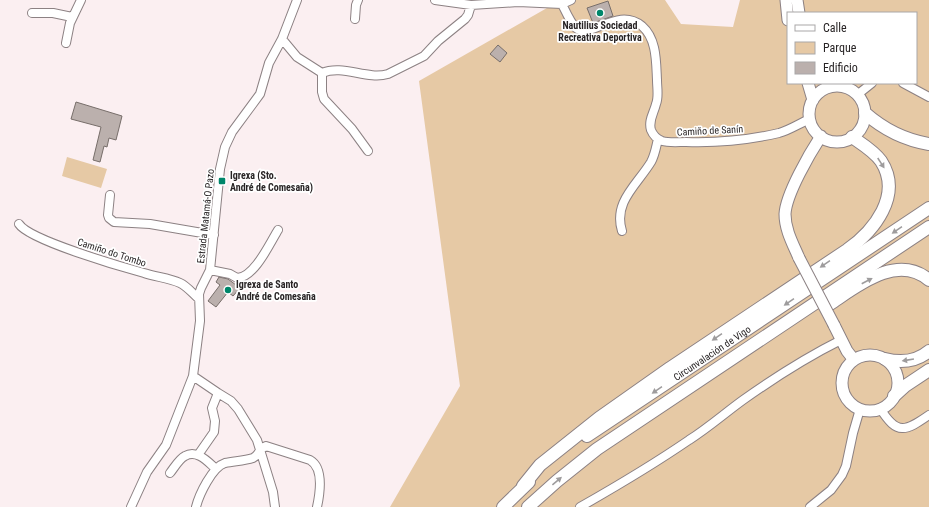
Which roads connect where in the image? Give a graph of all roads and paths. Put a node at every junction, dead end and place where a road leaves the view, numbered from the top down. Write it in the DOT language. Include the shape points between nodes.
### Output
graph roads {
  1 [pos="81,0"];
  2 [pos="297,0"];
  3 [pos="358,0"];
  4 [pos="435,0"];
  5 [pos="571,0"];
  6 [pos="786,0"];
  7 [pos="797,0"];
  8 [pos="495,2"];
  9 [pos="562,4"];
  10 [pos="471,5"];
  11 [pos="32,12"];
  12 [pos="787,12"];
  13 [pos="799,12"];
  14 [pos="72,17"];
  15 [pos="355,19"];
  16 [pos="282,39"];
  17 [pos="66,43"];
  18 [pos="322,73"];
  19 [pos="808,84"];
  20 [pos="871,84"];
  21 [pos="905,84"];
  22 [pos="834,85"];
  23 [pos="857,95"];
  24 [pos="929,97"];
  25 [pos="813,100"];
  26 [pos="865,113"];
  27 [pos="810,120"];
  28 [pos="821,136"];
  29 [pos="852,137"];
  30 [pos="658,139"];
  31 [pos="929,144"];
  32 [pos="368,151"];
  33 [pos="110,195"];
  34 [pos="929,208"];
  35 [pos="19,224"];
  36 [pos="929,228"];
  37 [pos="278,230"];
  38 [pos="622,231"];
  39 [pos="214,235"];
  40 [pos="210,270"];
  41 [pos="929,280"];
  42 [pos="199,299"];
  43 [pos="841,340"];
  44 [pos="748,348"];
  45 [pos="929,351"];
  46 [pos="885,359"];
  47 [pos="854,360"];
  48 [pos="929,370"];
  49 [pos="194,376"];
  50 [pos="218,393"];
  51 [pos="894,396"];
  52 [pos="880,408"];
  53 [pos="860,409"];
  54 [pos="929,414"];
  55 [pos="260,451"];
  56 [pos="198,455"];
  57 [pos="216,468"];
  58 [pos="170,473"];
  59 [pos="523,486"];
  60 [pos="131,507"];
  61 [pos="196,507"];
  62 [pos="275,507"];
  63 [pos="317,507"];
  64 [pos="503,507"];
  65 [pos="528,507"];
  66 [pos="580,507"];
  67 [pos="810,507"];
  1 -- 14 [label="street"];
  2 -- 16 [label="street, Estrada Matamá-O Pazo"];
  3 -- 15 [label="street"];
  4 -- 10 [label="street"];
  5 -- 9 [label="street"];
  6 -- 12 [label="main road"];
  7 -- 13 [label="main road"];
  8 -- 9 [label="street"];
  8 -- 10 [label="street"];
  9 -- 30 [label="street" via="577,29 584,31 625,19 638,24 648,33 656,55 657,97 650,126"];
  10 -- 18 [label="street" via="468,15 460,24 424,56 406,65 382,75 361,75 330,70"];
  11 -- 14 [label="street"];
  14 -- 17 [label="street"];
  16 -- 18 [label="street" via="297,56"];
  16 -- 39 [label="street, Estrada Matamá-O Pazo" via="269,63 260,94 232,132 225,147 220,169"];
  18 -- 32 [label="street" via="324,98"];
  19 -- 25 [label="main road"];
  20 -- 23 [label="street"];
  21 -- 24 [label="street"];
  22 -- 23 [label="main road" via="849,89"];
  22 -- 25 [label="main road" via="823,90"];
  23 -- 26 [label="main road"];
  25 -- 27 [label="main road"];
  26 -- 29 [label="main road" via="859,130"];
  26 -- 31 [label="highway" via="895,133"];
  27 -- 28 [label="main road"];
  27 -- 30 [label="street, Camiño de Sanín" via="784,131 748,139 699,143 667,142"];
  28 -- 29 [label="main road" via="837,141"];
  28 -- 43 [label="main road, bridge" via="795,183 785,214 787,228 799,258"];
  29 -- 59 [label="highway, one-way" via="879,159 887,178 888,190 884,210 865,235 847,250 599,418 540,465"];
  30 -- 38 [label="street" via="651,162 622,204"];
  33 -- 39 [label="street" via="108,215 114,222 150,224"];
  34 -- 59 [label="highway, Circunvalación de Vigo, one-way" via="582,440"];
  35 -- 42 [label="street, Camiño do Tombo" via="38,237 81,253 181,283"];
  36 -- 44 [label="highway, Circunvalación de Vigo"];
  37 -- 40 [label="street" via="255,266 244,276 237,278"];
  39 -- 40 [label="street, Estrada Matamá-O Pazo"];
  40 -- 42 [label="street, Estrada Matamá-O Pazo" via="201,288"];
  44 -- 41 [label="highway, one-way" via="772,340 880,274 893,270 911,271"];
  42 -- 49 [label="street, Estrada Matamá-O Pazo" via="200,321"];
  43 -- 47 [label="main road"];
  43 -- 66 [label="street" via="798,364 690,440"];
  65 -- 44 [label="highway, Circunvalación de Vigo, one-way" via="597,449"];
  45 -- 46 [label="highway, one-way" via="907,361"];
  46 -- 47 [label="main road" via="872,355"];
  46 -- 51 [label="main road" via="898,379"];
  47 -- 53 [label="main road" via="844,373 843,389 851,403"];
  48 -- 51 [label="highway"];
  49 -- 50 [label="street"];
  49 -- 60 [label="street, Estrada Matamá-O Pazo" via="166,446 146,472"];
  50 -- 55 [label="street" via="234,404 257,440"];
  50 -- 56 [label="street" via="212,408 214,432"];
  51 -- 52 [label="main road"];
  52 -- 53 [label="main road"];
  52 -- 54 [label="street" via="888,420 904,428 913,426"];
  53 -- 67 [label="street" via="842,475 836,485"];
  55 -- 57 [label="street" via="251,459 223,464"];
  55 -- 62 [label="street"];
  55 -- 63 [label="street" via="264,446 270,446 313,462 319,474"];
  56 -- 57 [label="street"];
  56 -- 58 [label="street" via="185,456"];
  57 -- 61 [label="street" via="201,492"];
  59 -- 64 [label="highway, Circunvalación de Vigo"];
}
